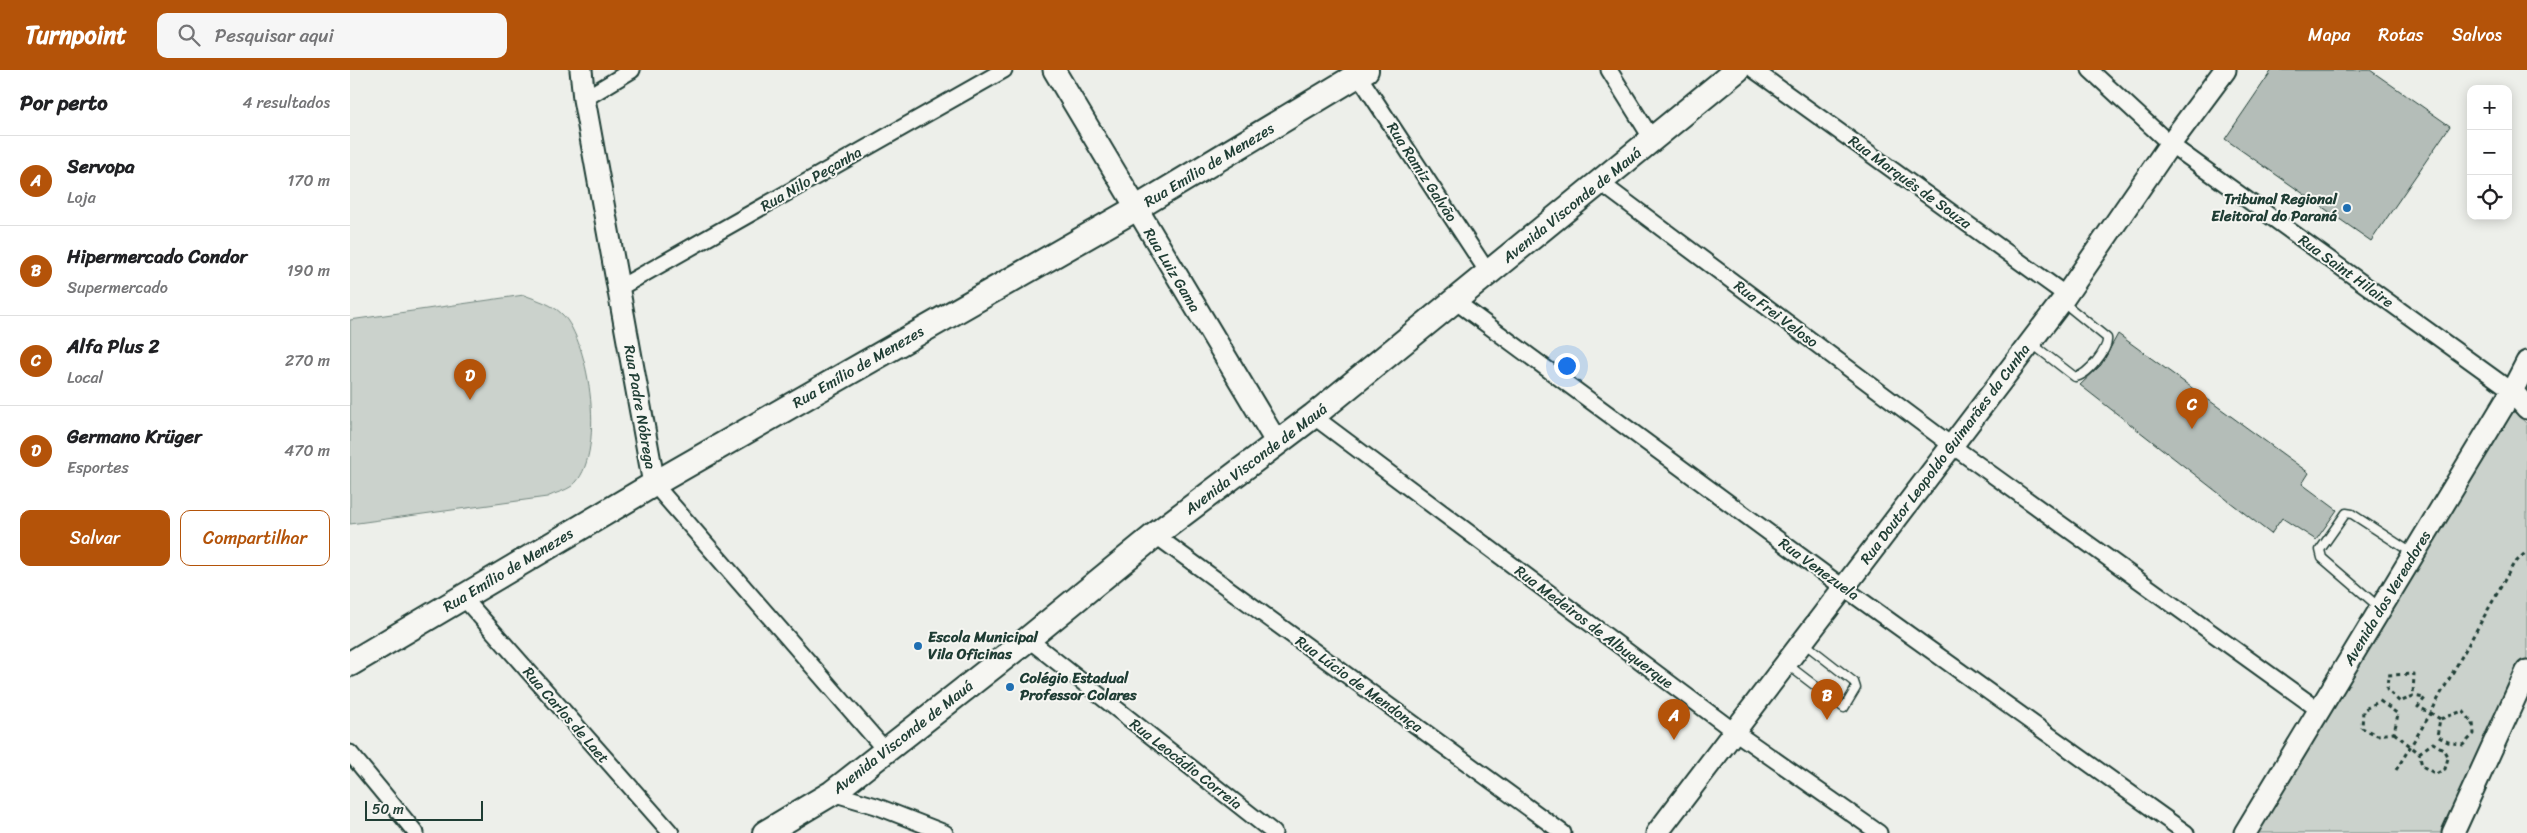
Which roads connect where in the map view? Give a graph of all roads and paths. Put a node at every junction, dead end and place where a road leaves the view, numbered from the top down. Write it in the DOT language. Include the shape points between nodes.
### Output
graph roads {
  1 [pos="581,70"];
  2 [pos="632,70"];
  3 [pos="1004,70"];
  4 [pos="1054,70"];
  5 [pos="1609,70"];
  6 [pos="1737,70"];
  7 [pos="1754,70"];
  8 [pos="2090,70"];
  9 [pos="2225,70"];
  10 [pos="1360,72"];
  11 [pos="584,99"];
  12 [pos="1652,139"];
  13 [pos="2170,144"];
  14 [pos="1601,183"];
  15 [pos="1135,209"];
  16 [pos="1489,274"];
  17 [pos="619,288"];
  18 [pos="2064,298"];
  19 [pos="1455,301"];
  20 [pos="2030,342"];
  21 [pos="2527,362"];
  22 [pos="2512,391"];
  23 [pos="2527,408"];
  24 [pos="1313,416"];
  25 [pos="1277,443"];
  26 [pos="1951,445"];
  27 [pos="654,484"];
  28 [pos="1155,535"];
  29 [pos="2527,551"];
  30 [pos="2414,554"];
  31 [pos="1844,588"];
  32 [pos="462,596"];
  33 [pos="2380,609"];
  34 [pos="1028,639"];
  35 [pos="1803,642"];
  36 [pos="350,664"];
  37 [pos="1786,664"];
  38 [pos="2527,671"];
  39 [pos="2413,696"];
  40 [pos="2319,710"];
  41 [pos="2432,713"];
  42 [pos="2440,719"];
  43 [pos="1735,732"];
  44 [pos="2394,733"];
  45 [pos="2411,747"];
  46 [pos="886,751"];
  47 [pos="350,753"];
  48 [pos="2419,753"];
  49 [pos="2396,770"];
  50 [pos="832,793"];
  51 [pos="416,833"];
  52 [pos="670,833"];
  53 [pos="765,833"];
  54 [pos="944,833"];
  55 [pos="1274,833"];
  56 [pos="1563,833"];
  57 [pos="1656,833"];
  58 [pos="1879,833"];
  59 [pos="2186,833"];
  60 [pos="2245,833"];
  61 [pos="2453,833"];
  1 -- 11 [label="street, Rua Padre Nóbrega"];
  2 -- 11 [label="street"];
  3 -- 17 [label="street, Rua Nilo Peçanha"];
  4 -- 15 [label="street, Rua Luiz Gama"];
  5 -- 12 [label="street"];
  6 -- 12 [label="main road, Avenida Visconde de Mauá"];
  7 -- 18 [label="street, Rua Marquês de Souza"];
  8 -- 13 [label="street, Rua Saint Hilaire"];
  9 -- 13 [label="street, Rua Doutor Leopoldo Guimarães da Cunha"];
  10 -- 15 [label="main road, Rua Emílio de Menezes"];
  10 -- 16 [label="street, Rua Ramiz Galvão"];
  11 -- 17 [label="street, Rua Padre Nóbrega"];
  12 -- 14 [label="main road, Avenida Visconde de Mauá"];
  13 -- 18 [label="street, Rua Doutor Leopoldo Guimarães da Cunha"];
  13 -- 22 [label="street, Rua Saint Hilaire"];
  14 -- 16 [label="main road, Avenida Visconde de Mauá"];
  14 -- 26 [label="street, Rua Frei Veloso"];
  15 -- 25 [label="street, Rua Luiz Gama"];
  15 -- 27 [label="main road, Rua Emílio de Menezes"];
  16 -- 19 [label="main road, Avenida Visconde de Mauá"];
  17 -- 27 [label="street, Rua Padre Nóbrega"];
  18 -- 20 [label="street, Rua Doutor Leopoldo Guimarães da Cunha"];
  18 -- 20 [label="lane" via="2107,338 2107,347 2085,374 2075,377"];
  19 -- 24 [label="main road, Avenida Visconde de Mauá"];
  19 -- 31 [label="street, Rua Venezuela"];
  20 -- 26 [label="street, Rua Doutor Leopoldo Guimarães da Cunha"];
  21 -- 22 [label="street, Avenida dos Vereadores"];
  22 -- 23 [label="street"];
  22 -- 30 [label="street, Avenida dos Vereadores"];
  24 -- 25 [label="main road, Avenida Visconde de Mauá"];
  24 -- 43 [label="street, Rua Medeiros de Albuquerque"];
  25 -- 28 [label="main road, Avenida Visconde de Mauá"];
  26 -- 31 [label="street, Rua Doutor Leopoldo Guimarães da Cunha"];
  26 -- 40 [label="street, Rua Frei Veloso"];
  27 -- 32 [label="main road, Rua Emílio de Menezes"];
  27 -- 46 [label="street, Rua Padre Nóbrega"];
  28 -- 34 [label="main road, Avenida Visconde de Mauá"];
  28 -- 56 [label="street, Rua Lúcio de Mendonça"];
  29 -- 41 [label="path" via="2514,565"];
  30 -- 33 [label="street, Avenida dos Vereadores"];
  30 -- 33 [label="lane" via="2346,513 2320,550 2322,558"];
  31 -- 35 [label="street, Rua Doutor Leopoldo Guimarães da Cunha"];
  31 -- 59 [label="street, Rua Venezuela"];
  32 -- 36 [label="main road, Rua Emílio de Menezes"];
  32 -- 52 [label="street, Rua Carlos de Laet"];
  33 -- 40 [label="street, Avenida dos Vereadores"];
  34 -- 46 [label="main road, Avenida Visconde de Mauá"];
  34 -- 55 [label="street, Rua Leocádio Correia"];
  35 -- 37 [label="street, Rua Doutor Leopoldo Guimarães da Cunha"];
  35 -- 37 [label="lane" via="1854,682 1856,688 1844,708"];
  37 -- 43 [label="street, Rua Doutor Leopoldo Guimarães da Cunha"];
  38 -- 61 [label="street"];
  39 -- 39 [label="path" via="2400,702 2387,690 2388,675 2414,674"];
  39 -- 41 [label="path" via="2425,698 2418,707"];
  40 -- 60 [label="street, Avenida dos Vereadores"];
  41 -- 42 [label="path"];
  41 -- 45 [label="path"];
  42 -- 42 [label="path" via="2463,710 2473,723 2474,734 2463,745 2448,742 2438,736"];
  43 -- 57 [label="street, Rua Doutor Leopoldo Guimarães da Cunha"];
  43 -- 58 [label="street, Rua Medeiros de Albuquerque"];
  44 -- 44 [label="path" via="2377,735 2362,728 2363,710 2380,701 2398,714"];
  44 -- 45 [label="path"];
  45 -- 48 [label="path"];
  45 -- 49 [label="path"];
  46 -- 50 [label="main road, Avenida Visconde de Mauá"];
  47 -- 51 [label="street"];
  48 -- 48 [label="path" via="2422,766 2436,774 2445,769 2448,758 2443,749 2432,743"];
  50 -- 53 [label="main road, Avenida Visconde de Mauá"];
  50 -- 54 [label="street" via="876,806"];
}
